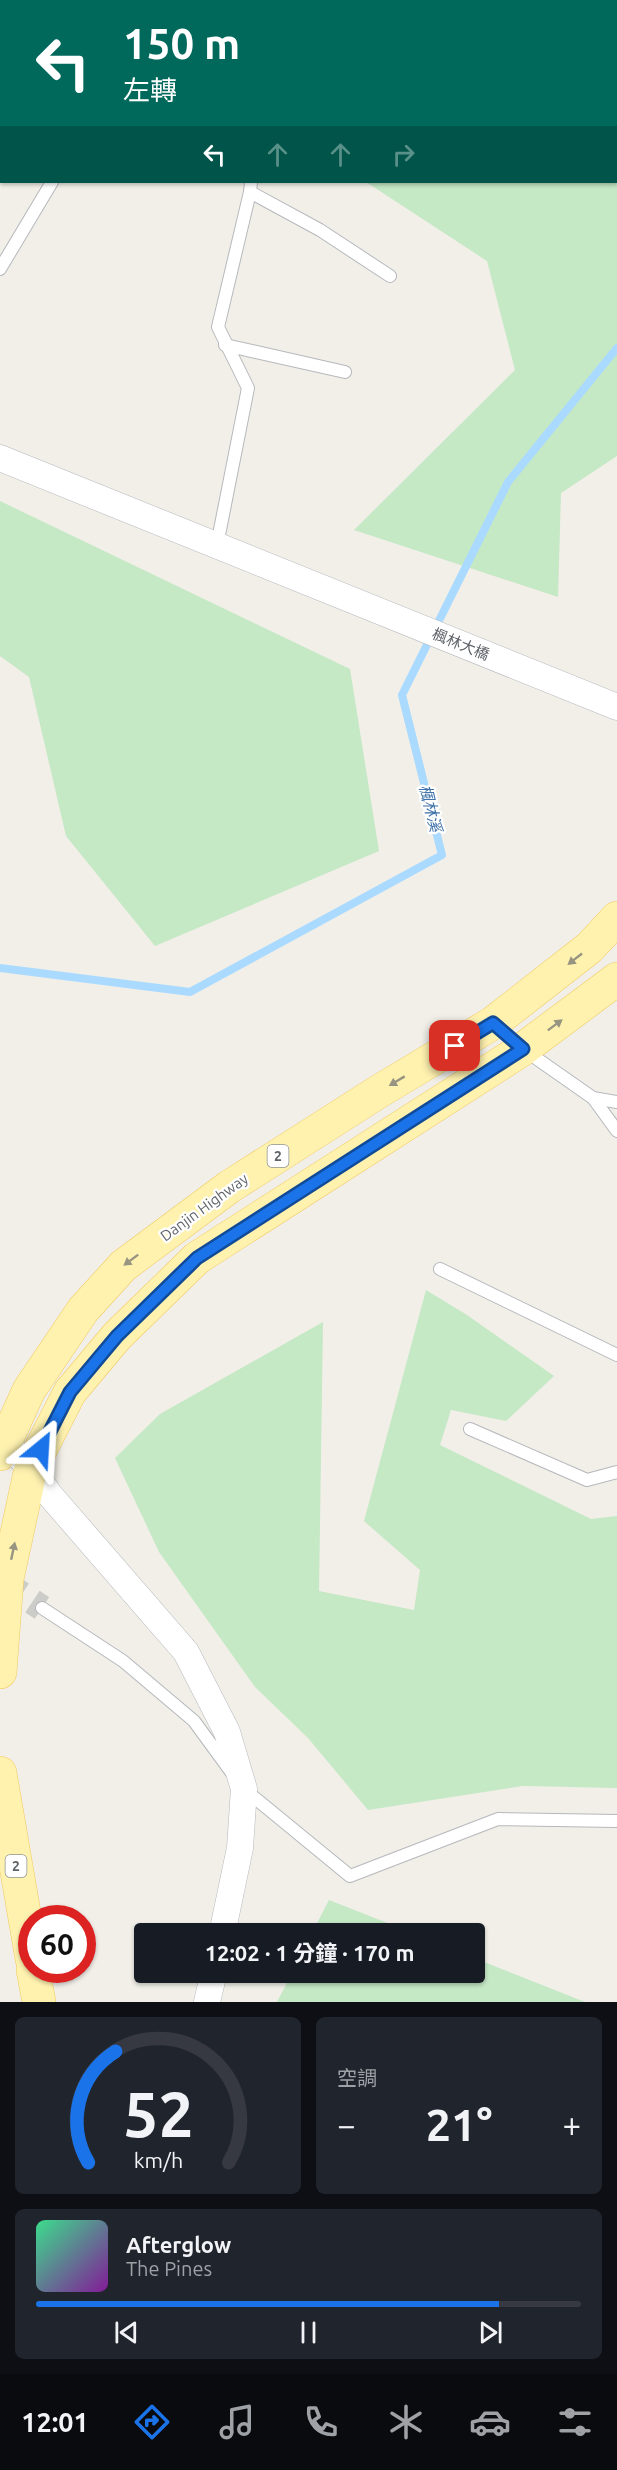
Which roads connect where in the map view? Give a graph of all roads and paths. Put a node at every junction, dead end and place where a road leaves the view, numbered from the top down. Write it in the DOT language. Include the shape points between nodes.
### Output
graph roads {
  1 [pos="51,183"];
  2 [pos="250,187"];
  3 [pos="0,269"];
  4 [pos="390,276"];
  5 [pos="225,345"];
  6 [pos="345,372"];
  7 [pos="0,458"];
  8 [pos="217,546"];
  9 [pos="617,707"];
  10 [pos="617,918"];
  11 [pos="617,979"];
  12 [pos="493,1023"];
  13 [pos="523,1049"];
  14 [pos="593,1098"];
  15 [pos="617,1102"];
  16 [pos="617,1131"];
  17 [pos="440,1269"];
  18 [pos="617,1355"];
  19 [pos="470,1429"];
  20 [pos="2,1448"];
  21 [pos="31,1468"];
  22 [pos="617,1472"];
  23 [pos="42,1608"];
  24 [pos="0,1672"];
  25 [pos="0,1773"];
  26 [pos="244,1790"];
  27 [pos="617,1821"];
  28 [pos="23,1905"];
  29 [pos="224,1923"];
  30 [pos="35,1983"];
  31 [pos="211,1983"];
  32 [pos="39,2002"];
  33 [pos="207,2002"];
  1 -- 3 [label="lane"];
  2 -- 4 [label="lane"];
  2 -- 5 [label="lane" via="218,327"];
  5 -- 6 [label="lane"];
  5 -- 8 [label="lane" via="248,388"];
  7 -- 8 [label="street, 楓林大橋"];
  8 -- 9 [label="street, 楓林大橋"];
  10 -- 12 [label="main road, Danjin Highway / 2, one-way" via="589,948"];
  13 -- 11 [label="main road, one-way"];
  12 -- 13 [label="lane"];
  12 -- 20 [label="main road, Danjin Highway / 2, one-way" via="229,1187 123,1266 83,1310 29,1390"];
  13 -- 14 [label="lane"];
  13 -- 21 [label="main road" via="197,1258 117,1336 70,1392"];
  14 -- 15 [label="lane"];
  14 -- 16 [label="lane"];
  17 -- 18 [label="lane"];
  19 -- 22 [label="lane" via="587,1480"];
  20 -- 21 [label="street"];
  24 -- 21 [label="main road, one-way" via="7,1579"];
  21 -- 26 [label="street" via="186,1652 227,1732"];
  23 -- 26 [label="lane" via="123,1660 194,1721"];
  25 -- 28 [label="main road, 2"];
  26 -- 27 [label="lane" via="350,1876 498,1818"];
  26 -- 29 [label="street" via="240,1848"];
  30 -- 32 [label="main road"];
  31 -- 33 [label="street"];
}
